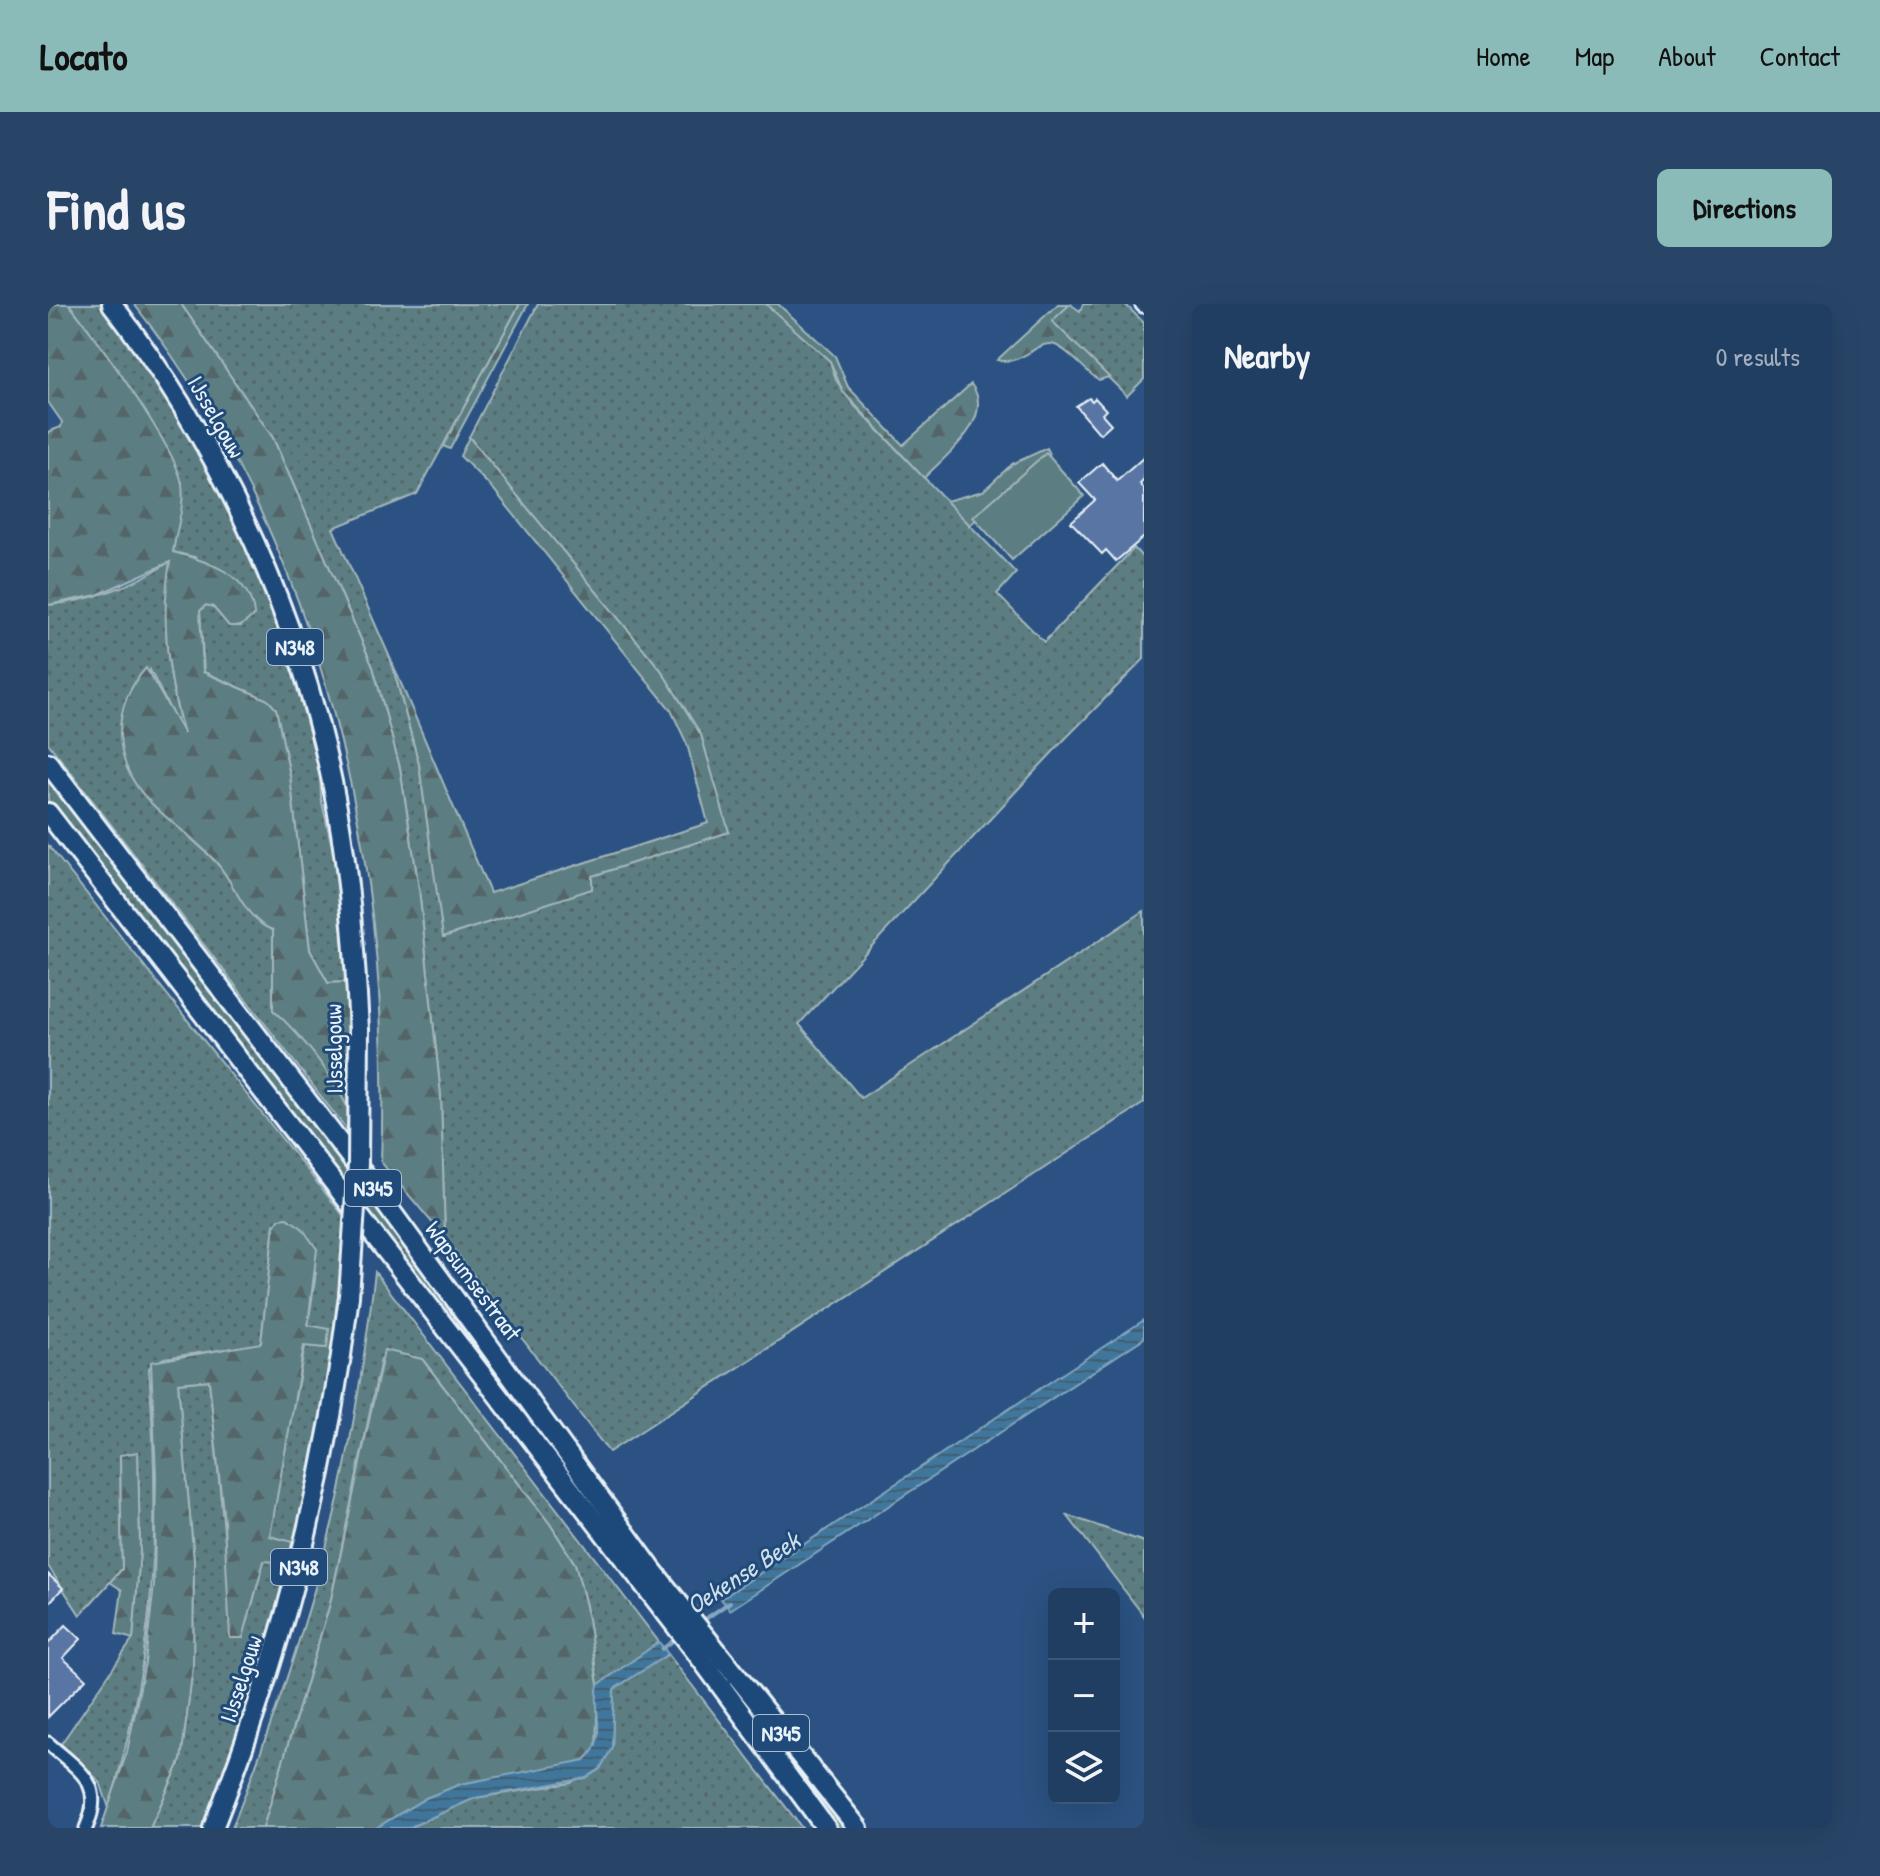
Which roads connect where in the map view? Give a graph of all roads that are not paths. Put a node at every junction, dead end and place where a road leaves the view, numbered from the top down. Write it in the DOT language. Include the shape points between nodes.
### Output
graph roads {
  1 [pos="112,304"];
  2 [pos="48,763"];
  3 [pos="48,813"];
  4 [pos="684,1624"];
  5 [pos="699,1643"];
  6 [pos="48,1743"];
  7 [pos="86,1828"];
  8 [pos="213,1828"];
  9 [pos="826,1828"];
  10 [pos="858,1828"];
  1 -- 8 [label="main road, IJsselgouw / N348, bridge" via="156,364 223,476 296,648 337,809 355,952 358,1164 349,1296 333,1410 293,1591 251,1729"];
  2 -- 4 [label="main road, Wapsumsestraat / N345" via="374,1188"];
  3 -- 4 [label="main road, Wapsumsestraat / N345"];
  4 -- 5 [label="main road, Wapsumsestraat / N345"];
  5 -- 9 [label="main road, Wapsumsestraat / N345"];
  5 -- 10 [label="main road, Wapsumsestraat / N345"];
  6 -- 7 [label="street" via="90,1783 94,1808"];
}
